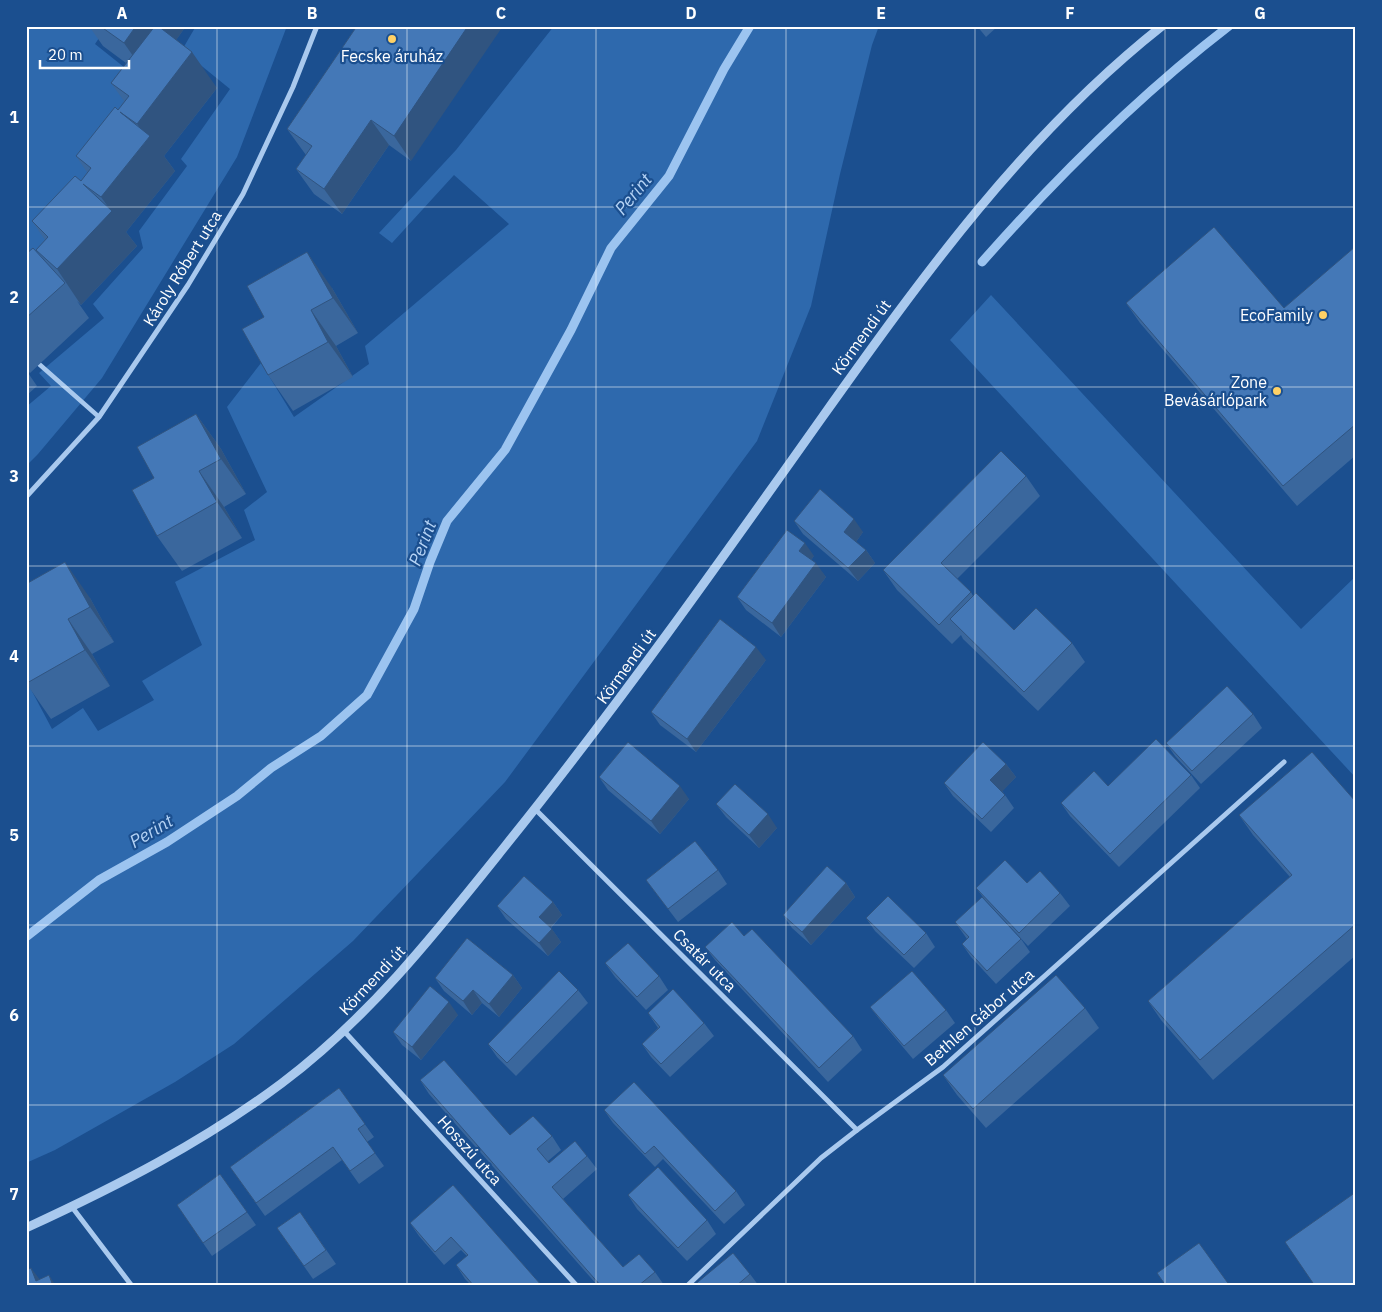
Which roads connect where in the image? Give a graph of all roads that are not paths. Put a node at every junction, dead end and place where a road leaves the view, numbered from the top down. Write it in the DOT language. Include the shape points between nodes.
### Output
graph roads {
  1 [pos="317,26"];
  2 [pos="1162,26"];
  3 [pos="39,364"];
  4 [pos="99,417"];
  5 [pos="26,497"];
  6 [pos="1284,762"];
  7 [pos="535,809"];
  8 [pos="344,1031"];
  9 [pos="857,1130"];
  10 [pos="72,1207"];
  11 [pos="26,1228"];
  12 [pos="132,1286"];
  13 [pos="577,1286"];
  14 [pos="687,1286"];
  1 -- 4 [label="street, Károly Róbert utca" via="293,87 243,194 188,285"];
  2 -- 7 [label="street, Körmendi út" via="1060,117 972,214 866,355 648,661"];
  3 -- 4 [label="street"];
  4 -- 5 [label="street, Károly Róbert utca"];
  6 -- 9 [label="street, Bethlen Gábor utca" via="944,1067"];
  7 -- 8 [label="street, Körmendi út" via="403,970"];
  7 -- 9 [label="street, Csatár utca"];
  8 -- 10 [label="street, Körmendi út" via="285,1081 227,1123 170,1157"];
  8 -- 13 [label="street, Hosszú utca"];
  9 -- 14 [label="street, Bethlen Gábor utca" via="821,1158"];
  10 -- 11 [label="street, Körmendi út"];
  10 -- 12 [label="street"];
}
